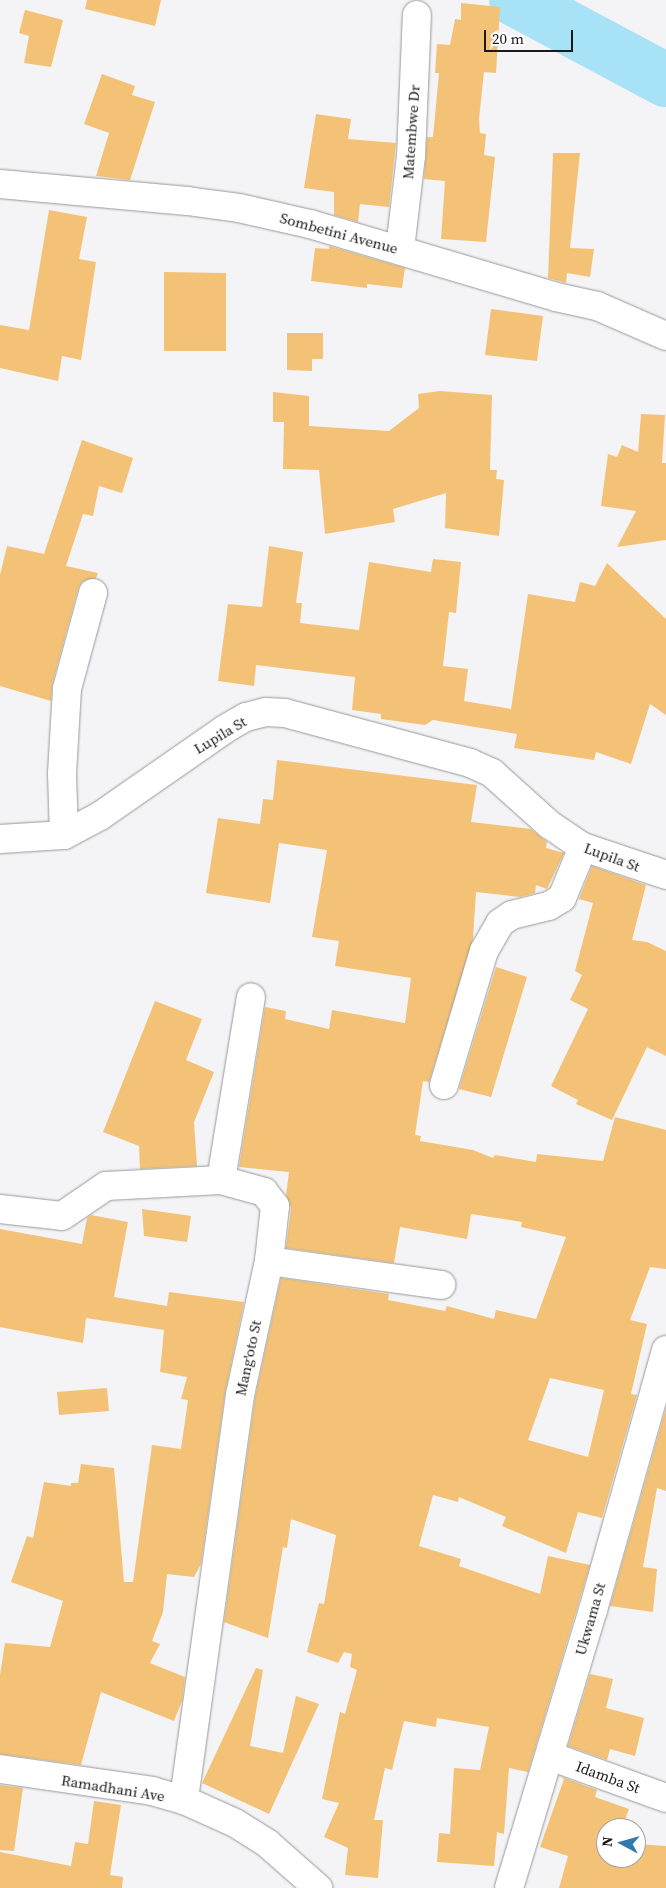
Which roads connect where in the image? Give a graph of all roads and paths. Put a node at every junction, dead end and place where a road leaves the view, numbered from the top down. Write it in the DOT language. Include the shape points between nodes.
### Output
graph roads {
  1 [pos="417,15"];
  2 [pos="0,184"];
  3 [pos="400,249"];
  4 [pos="666,336"];
  5 [pos="93,593"];
  6 [pos="64,835"];
  7 [pos="0,839"];
  8 [pos="583,847"];
  9 [pos="666,875"];
  10 [pos="251,997"];
  11 [pos="444,1085"];
  12 [pos="221,1180"];
  13 [pos="0,1209"];
  14 [pos="269,1261"];
  15 [pos="441,1285"];
  16 [pos="666,1350"];
  17 [pos="550,1756"];
  18 [pos="0,1769"];
  19 [pos="666,1798"];
  20 [pos="184,1800"];
  21 [pos="318,1888"];
  22 [pos="509,1888"];
  1 -- 3 [label="street, Matembwe Dr" via="411,156"];
  2 -- 3 [label="street, Sombetini Avenue" via="239,208"];
  3 -- 4 [label="street, Sombetini Avenue" via="556,297 597,306"];
  5 -- 6 [label="street" via="67,689 62,774"];
  6 -- 7 [label="street"];
  6 -- 8 [label="street, Lupila St" via="100,816 226,728 246,717 266,712 285,713 470,763 492,773 550,825"];
  8 -- 9 [label="street, Lupila St"];
  8 -- 11 [label="street" via="562,898 549,906 512,915 500,923 484,951"];
  10 -- 12 [label="street"];
  12 -- 13 [label="street, Mang'oto St" via="106,1186 62,1216"];
  12 -- 14 [label="street, Mang'oto St" via="264,1192 275,1206"];
  14 -- 15 [label="street"];
  14 -- 20 [label="street, Mang'oto St" via="240,1395"];
  16 -- 17 [label="street, Ukwama St"];
  17 -- 19 [label="street, Idamba St"];
  17 -- 22 [label="street, Ukwama St"];
  18 -- 20 [label="street, Ramadhani Ave" via="152,1792"];
  20 -- 21 [label="street, Ramadhani Ave" via="235,1823 268,1844"];
}
